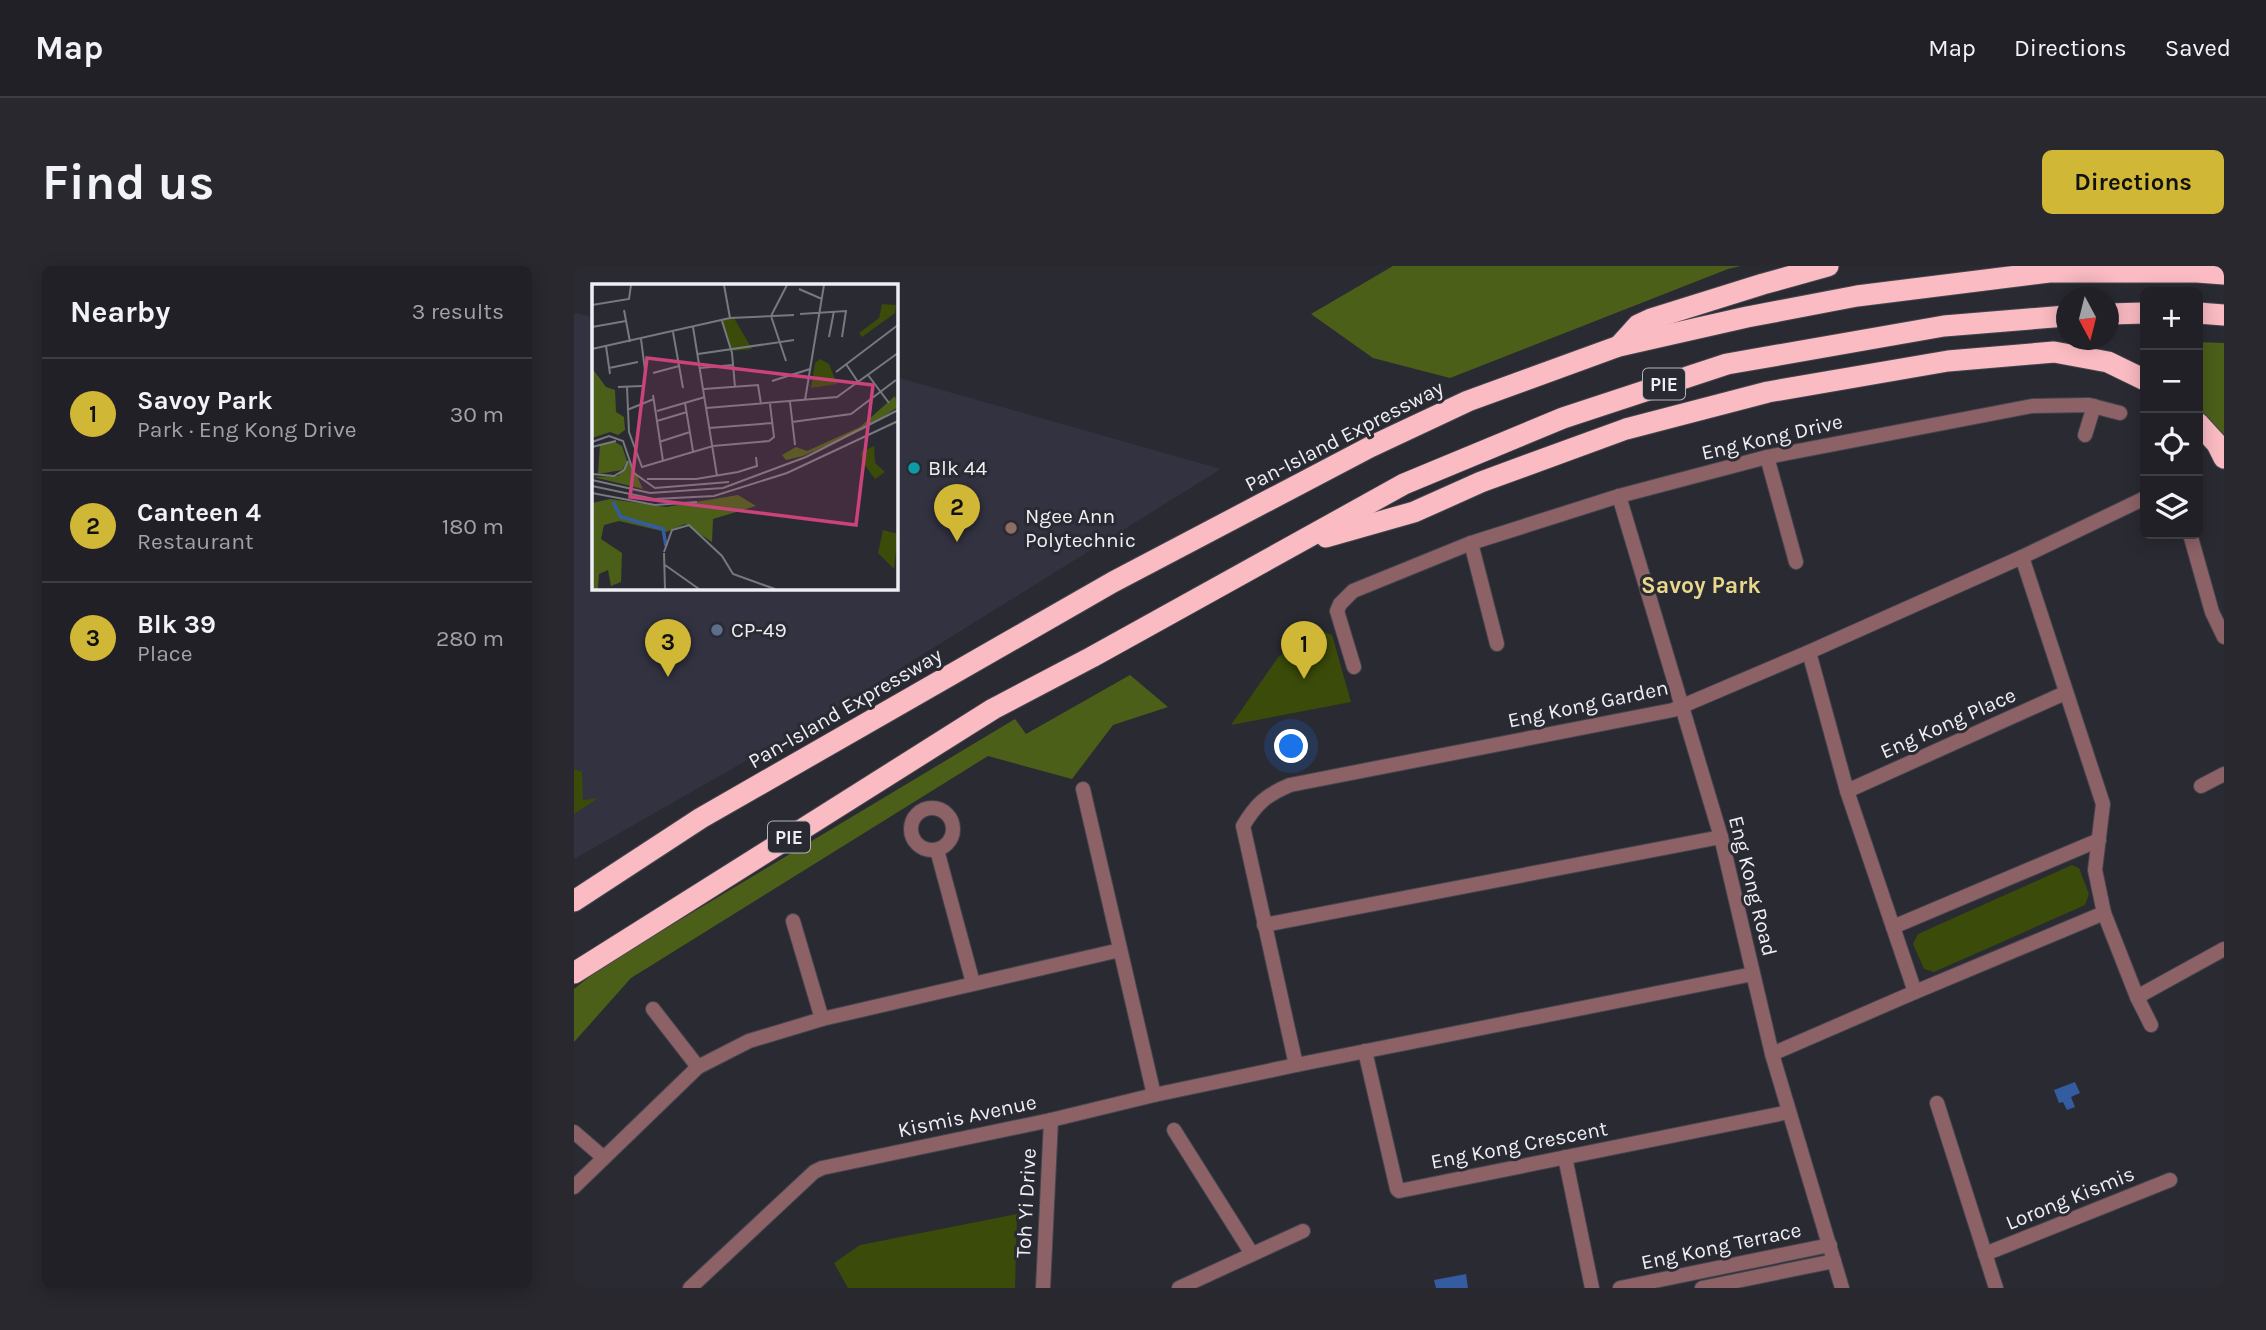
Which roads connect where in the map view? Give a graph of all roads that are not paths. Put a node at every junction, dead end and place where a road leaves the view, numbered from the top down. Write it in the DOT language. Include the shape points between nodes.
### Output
graph roads {
  1 [pos="1828,266"];
  2 [pos="2224,274"];
  3 [pos="2140,313"];
  4 [pos="2203,313"];
  5 [pos="2119,314"];
  6 [pos="2224,315"];
  7 [pos="2056,317"];
  8 [pos="1619,346"];
  9 [pos="2140,378"];
  10 [pos="2092,406"];
  11 [pos="2120,413"];
  12 [pos="2203,429"];
  13 [pos="2085,435"];
  14 [pos="1767,457"];
  15 [pos="2224,458"];
  16 [pos="1619,496"];
  17 [pos="2140,500"];
  18 [pos="2191,539"];
  19 [pos="1471,543"];
  20 [pos="1290,547"];
  21 [pos="2022,557"];
  22 [pos="1796,562"];
  23 [pos="2224,637"];
  24 [pos="1497,644"];
  25 [pos="1809,652"];
  26 [pos="1354,667"];
  27 [pos="2065,693"];
  28 [pos="1682,706"];
  29 [pos="2224,774"];
  30 [pos="2201,786"];
  31 [pos="1083,789"];
  32 [pos="1847,791"];
  33 [pos="1721,837"];
  34 [pos="2099,840"];
  35 [pos="937,850"];
  36 [pos="574,901"];
  37 [pos="2104,913"];
  38 [pos="793,920"];
  39 [pos="1264,925"];
  40 [pos="1893,927"];
  41 [pos="2224,949"];
  42 [pos="1120,950"];
  43 [pos="574,973"];
  44 [pos="1753,974"];
  45 [pos="973,983"];
  46 [pos="1915,992"];
  47 [pos="2137,997"];
  48 [pos="653,1010"];
  49 [pos="822,1019"];
  50 [pos="2151,1024"];
  51 [pos="1365,1051"];
  52 [pos="1772,1054"];
  53 [pos="1296,1065"];
  54 [pos="698,1067"];
  55 [pos="1154,1095"];
  56 [pos="1937,1103"];
  57 [pos="1789,1112"];
  58 [pos="1051,1120"];
  59 [pos="1174,1130"];
  60 [pos="574,1132"];
  61 [pos="1565,1157"];
  62 [pos="604,1158"];
  63 [pos="2170,1180"];
  64 [pos="574,1187"];
  65 [pos="1303,1231"];
  66 [pos="1830,1245"];
  67 [pos="1252,1254"];
  68 [pos="1985,1254"];
  69 [pos="1834,1261"];
  70 [pos="690,1288"];
  71 [pos="1042,1288"];
  72 [pos="1179,1288"];
  73 [pos="1592,1288"];
  74 [pos="1620,1288"];
  75 [pos="1702,1288"];
  76 [pos="1842,1288"];
  77 [pos="1996,1288"];
  1 -- 8 [label="highway" via="1650,319"];
  2 -- 8 [label="highway, Pan-Island Expressway / PIE" via="2049,272 1857,296"];
  3 -- 5 [label="highway"];
  4 -- 6 [label="highway"];
  7 -- 20 [label="highway, PIE" via="1944,326 1727,364 1563,418 1404,484"];
  8 -- 36 [label="highway, Pan-Island Expressway / PIE" via="1468,401 1113,582 701,818"];
  9 -- 20 [label="highway" via="2108,362 2054,352 1948,361 1794,387 1626,429 1481,482 1414,512"];
  10 -- 11 [label="street, Eng Kong Drive"];
  10 -- 13 [label="street"];
  10 -- 14 [label="street, Eng Kong Drive" via="2032,406"];
  12 -- 15 [label="highway"];
  14 -- 16 [label="street, Eng Kong Drive"];
  14 -- 22 [label="street"];
  16 -- 19 [label="street, Eng Kong Drive"];
  16 -- 28 [label="street, Eng Kong Road"];
  17 -- 21 [label="street, Eng Kong Garden"];
  18 -- 23 [label="street"];
  19 -- 24 [label="street"];
  19 -- 26 [label="street, Eng Kong Drive" via="1353,591 1340,604 1337,611"];
  20 -- 43 [label="highway, PIE" via="993,709"];
  21 -- 25 [label="street, Eng Kong Garden"];
  21 -- 27 [label="street"];
  25 -- 28 [label="street, Eng Kong Garden"];
  25 -- 32 [label="street"];
  27 -- 32 [label="street, Eng Kong Place"];
  27 -- 34 [label="street" via="2103,804"];
  28 -- 33 [label="street, Eng Kong Road"];
  28 -- 39 [label="street, Eng Kong Garden" via="1290,785 1270,793 1243,826"];
  29 -- 30 [label="street"];
  31 -- 42 [label="street"];
  32 -- 40 [label="street"];
  33 -- 39 [label="street"];
  33 -- 44 [label="street, Eng Kong Road"];
  34 -- 37 [label="street" via="2095,873"];
  34 -- 40 [label="street"];
  35 -- 45 [label="street"];
  37 -- 46 [label="street"];
  37 -- 47 [label="street"];
  38 -- 49 [label="street"];
  39 -- 53 [label="street, Eng Kong Garden"];
  40 -- 46 [label="street"];
  41 -- 47 [label="street"];
  42 -- 45 [label="street"];
  42 -- 55 [label="street"];
  44 -- 51 [label="street"];
  44 -- 52 [label="street, Eng Kong Road"];
  45 -- 49 [label="street"];
  46 -- 52 [label="street"];
  47 -- 50 [label="street"];
  48 -- 54 [label="street"];
  49 -- 54 [label="street" via="749,1041"];
  51 -- 53 [label="street"];
  51 -- 61 [label="street, Eng Kong Crescent" via="1398,1190"];
  52 -- 57 [label="street, Eng Kong Road"];
  53 -- 55 [label="street, Kismis Avenue"];
  54 -- 62 [label="street"];
  55 -- 58 [label="street, Kismis Avenue"];
  56 -- 68 [label="street, Lorong Kismis"];
  57 -- 61 [label="street, Eng Kong Crescent"];
  57 -- 66 [label="street, Eng Kong Road"];
  58 -- 70 [label="street, Kismis Avenue" via="818,1169"];
  58 -- 71 [label="street, Toh Yi Drive"];
  59 -- 67 [label="street"];
  60 -- 62 [label="street"];
  61 -- 73 [label="street"];
  62 -- 64 [label="street"];
  63 -- 68 [label="street, Lorong Kismis"];
  65 -- 67 [label="street"];
  66 -- 69 [label="street, Eng Kong Road"];
  66 -- 74 [label="street, Eng Kong Terrace"];
  67 -- 72 [label="street"];
  68 -- 77 [label="street, Lorong Kismis"];
  69 -- 75 [label="street, Eng Kong Terrace"];
  69 -- 76 [label="street, Eng Kong Road"];
}
